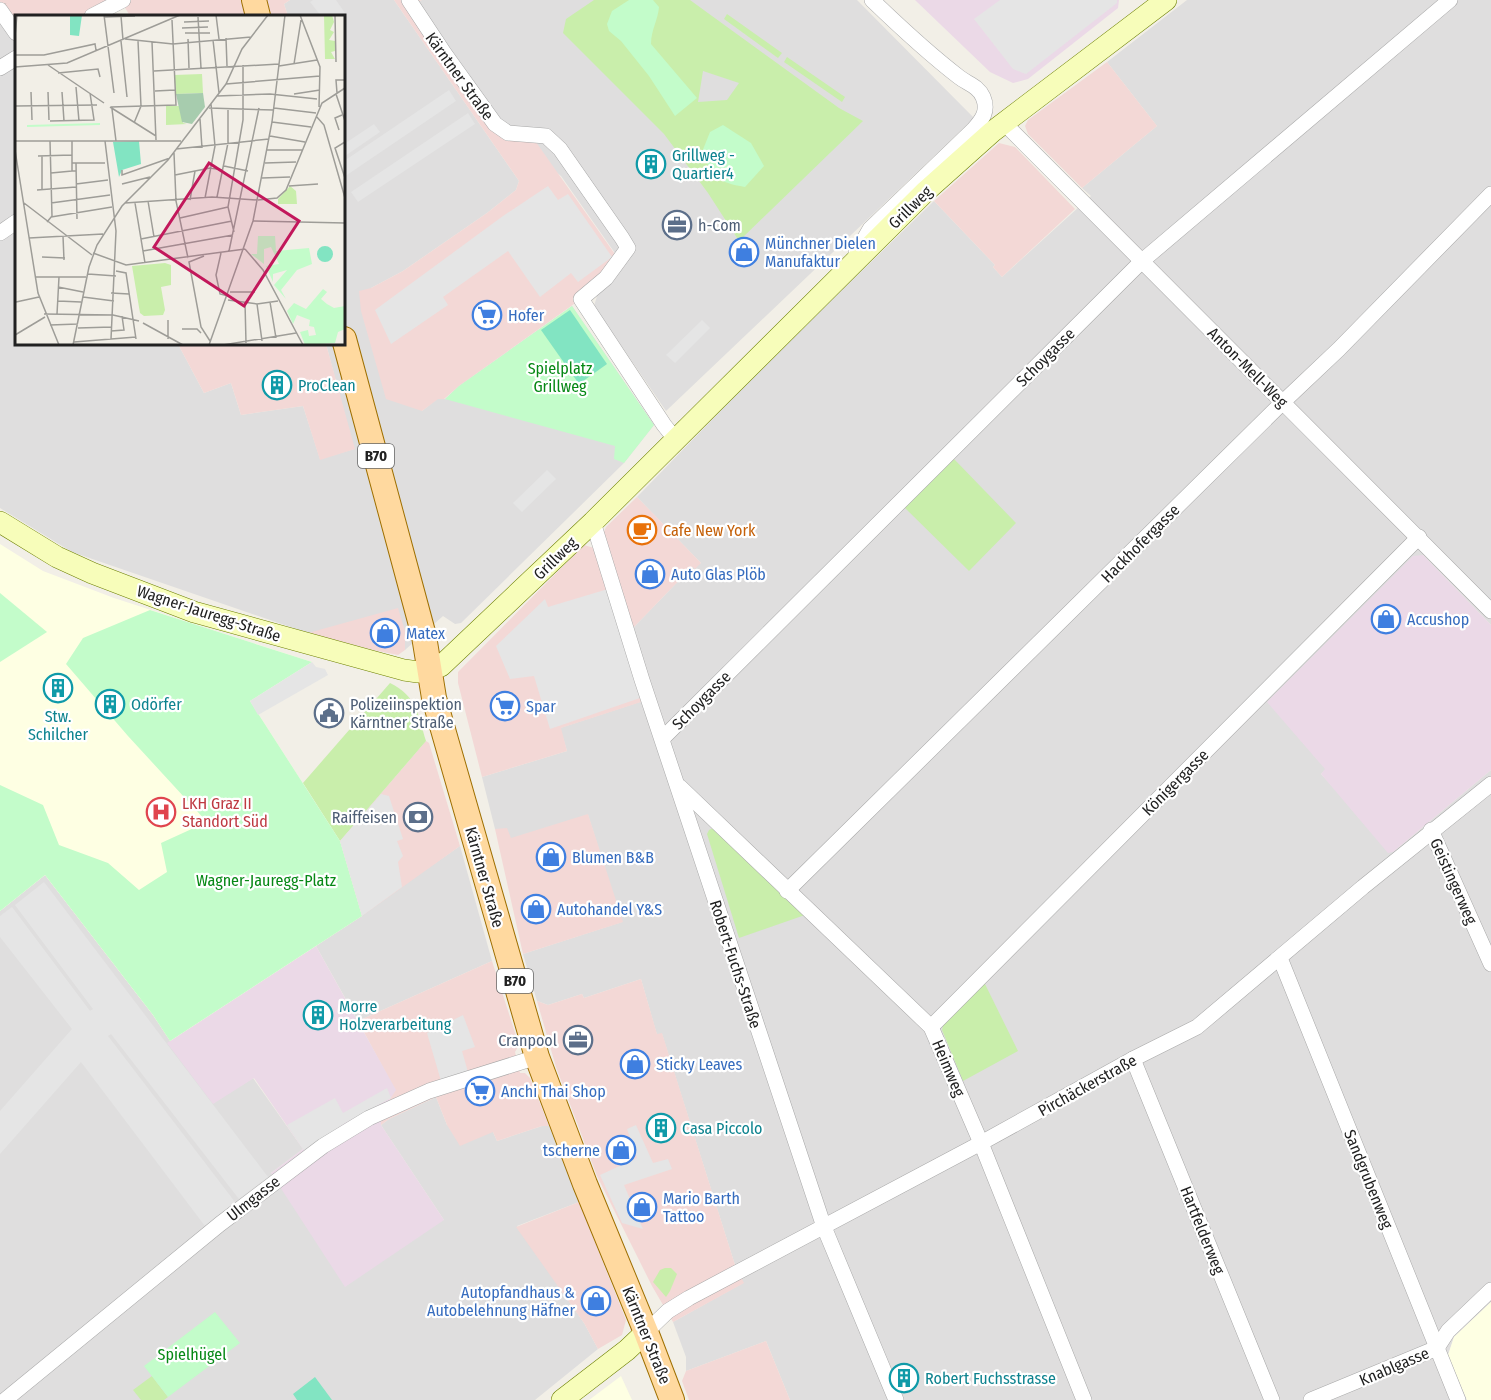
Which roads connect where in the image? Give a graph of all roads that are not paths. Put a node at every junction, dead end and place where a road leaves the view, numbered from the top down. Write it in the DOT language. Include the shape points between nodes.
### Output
graph roads {
  1 [pos="123,0"];
  2 [pos="409,0"];
  3 [pos="872,0"];
  4 [pos="1166,0"];
  5 [pos="1450,0"];
  6 [pos="0,10"];
  7 [pos="94,15"];
  8 [pos="15,32"];
  9 [pos="15,59"];
  10 [pos="0,68"];
  11 [pos="1004,123"];
  12 [pos="1491,194"];
  13 [pos="15,223"];
  14 [pos="0,233"];
  15 [pos="1142,261"];
  16 [pos="846,269"];
  17 [pos="345,343"];
  18 [pos="1283,402"];
  19 [pos="676,440"];
  20 [pos="0,522"];
  21 [pos="593,522"];
  22 [pos="1419,537"];
  23 [pos="1491,611"];
  24 [pos="429,669"];
  25 [pos="663,738"];
  26 [pos="1491,783"];
  27 [pos="678,785"];
  28 [pos="1431,831"];
  29 [pos="787,891"];
  30 [pos="1278,959"];
  31 [pos="1491,964"];
  32 [pos="931,1027"];
  33 [pos="537,1057"];
  34 [pos="1133,1059"];
  35 [pos="981,1143"];
  36 [pos="824,1227"];
  37 [pos="1491,1290"];
  38 [pos="646,1332"];
  39 [pos="1437,1348"];
  40 [pos="5,1400"];
  41 [pos="562,1400"];
  42 [pos="672,1400"];
  43 [pos="896,1400"];
  44 [pos="1083,1400"];
  45 [pos="1272,1400"];
  46 [pos="1311,1400"];
  47 [pos="1458,1400"];
  1 -- 7 [label="street"];
  2 -- 19 [label="street, Kärntner Straße" via="495,124 508,133 546,136 560,149 628,248 606,278 581,299"];
  3 -- 16 [label="street" via="931,55 977,87 986,110 973,130 870,229"];
  4 -- 11 [label="main road, Grillweg"];
  5 -- 15 [label="street, Schoygasse"];
  6 -- 8 [label="street"];
  9 -- 10 [label="street"];
  11 -- 15 [label="street, Anton-Mell-Weg"];
  11 -- 16 [label="main road, Grillweg"];
  12 -- 18 [label="street, Hackhofergasse"];
  13 -- 14 [label="street"];
  15 -- 18 [label="street, Anton-Mell-Weg"];
  15 -- 25 [label="street, Schoygasse"];
  16 -- 19 [label="main road, Grillweg"];
  17 -- 24 [label="main road, Kärntner Straße / B70"];
  18 -- 22 [label="street, Anton-Mell-Weg"];
  18 -- 29 [label="street, Hackhofergasse"];
  19 -- 21 [label="main road, Grillweg"];
  20 -- 24 [label="main road, Wagner-Jauregg-Straße" via="57,557 194,612 404,669"];
  21 -- 24 [label="main road, Grillweg" via="441,666"];
  21 -- 25 [label="street, Robert-Fuchs-Straße"];
  22 -- 23 [label="street, Anton-Mell-Weg"];
  22 -- 32 [label="street, Königergasse"];
  24 -- 33 [label="main road, Kärntner Straße / B70"];
  25 -- 27 [label="street, Robert-Fuchs-Straße"];
  26 -- 28 [label="street, Pirchäckerstraße"];
  27 -- 29 [label="street, Heimweg"];
  27 -- 36 [label="street, Robert-Fuchs-Straße"];
  28 -- 30 [label="street, Pirchäckerstraße"];
  28 -- 31 [label="street, Geistingerweg"];
  29 -- 32 [label="street, Heimweg"];
  30 -- 34 [label="street, Pirchäckerstraße" via="1197,1027"];
  30 -- 39 [label="street, Sandgrubenweg"];
  32 -- 35 [label="street, Heimweg"];
  33 -- 38 [label="main road, Kärntner Straße / B70"];
  33 -- 40 [label="street, Ulmgasse" via="429,1091 369,1118 323,1146 220,1224"];
  34 -- 35 [label="street, Pirchäckerstraße"];
  34 -- 45 [label="street, Hartfelderweg"];
  35 -- 36 [label="street, Pirchäckerstraße"];
  35 -- 44 [label="street, Heimweg"];
  36 -- 38 [label="street, Pirchäckerstraße" via="689,1298"];
  36 -- 43 [label="street, Robert-Fuchs-Straße"];
  37 -- 39 [label="street, Knablgasse" via="1448,1331"];
  38 -- 41 [label="main road"];
  38 -- 42 [label="main road, Kärntner Straße / B70"];
  39 -- 46 [label="street, Knablgasse"];
  39 -- 47 [label="street, Sandgrubenweg"];
}
